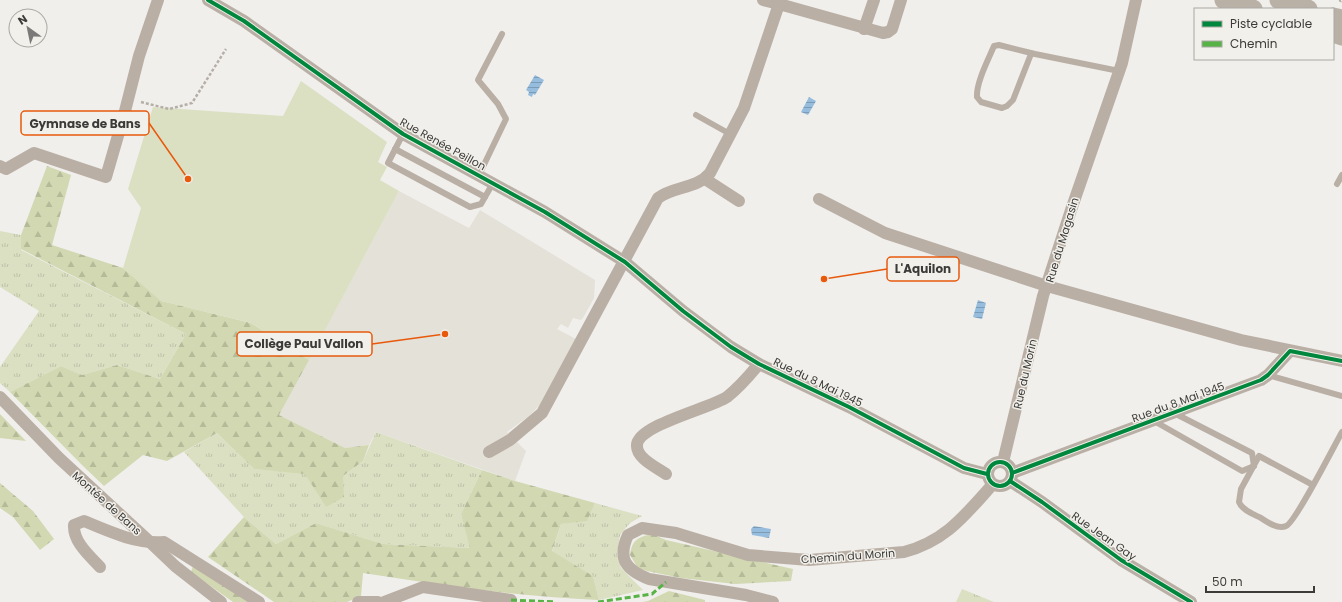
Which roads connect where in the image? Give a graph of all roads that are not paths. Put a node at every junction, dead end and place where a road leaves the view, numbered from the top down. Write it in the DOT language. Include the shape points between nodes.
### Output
graph roads {
  1 [pos="158,0"];
  2 [pos="764,0"];
  3 [pos="874,0"];
  4 [pos="901,0"];
  5 [pos="1136,0"];
  6 [pos="1224,0"];
  7 [pos="1279,0"];
  8 [pos="215,1"];
  9 [pos="779,4"];
  10 [pos="1251,8"];
  11 [pos="1305,8"];
  12 [pos="864,29"];
  13 [pos="502,34"];
  14 [pos="1031,54"];
  15 [pos="1119,71"];
  16 [pos="696,115"];
  17 [pos="403,134"];
  18 [pos="730,134"];
  19 [pos="395,149"];
  20 [pos="0,166"];
  21 [pos="480,175"];
  22 [pos="1342,175"];
  23 [pos="705,179"];
  24 [pos="493,183"];
  25 [pos="1337,184"];
  26 [pos="485,197"];
  27 [pos="820,199"];
  28 [pos="739,201"];
  29 [pos="624,262"];
  30 [pos="652,286"];
  31 [pos="1047,286"];
  32 [pos="1290,351"];
  33 [pos="1342,361"];
  34 [pos="758,364"];
  35 [pos="1268,376"];
  36 [pos="0,396"];
  37 [pos="1342,396"];
  38 [pos="1174,413"];
  39 [pos="1153,421"];
  40 [pos="1342,432"];
  41 [pos="489,452"];
  42 [pos="1003,462"];
  43 [pos="1254,466"];
  44 [pos="666,474"];
  45 [pos="1011,477"];
  46 [pos="990,479"];
  47 [pos="1313,484"];
  48 [pos="151,543"];
  49 [pos="100,567"];
  50 [pos="511,600"];
  51 [pos="221,602"];
  52 [pos="259,602"];
  53 [pos="358,602"];
  54 [pos="378,602"];
  55 [pos="384,602"];
  56 [pos="773,602"];
  57 [pos="1191,602"];
  1 -- 20 [label="street" via="139,56 106,177 34,153 6,169"];
  2 -- 9 [label="street"];
  3 -- 12 [label="street"];
  4 -- 12 [label="street" via="892,29 883,34"];
  5 -- 15 [label="street, Rue du Magasin"];
  6 -- 10 [label="main road"];
  7 -- 11 [label="main road"];
  8 -- 17 [label="street, Rue Renée Peillon"];
  9 -- 12 [label="street"];
  9 -- 18 [label="street" via="744,108"];
  13 -- 21 [label="lane" via="478,80 498,104 506,119"];
  14 -- 14 [label="lane" via="999,45 994,46 976,90 981,102 1002,108 1007,106 1013,100"];
  14 -- 15 [label="lane"];
  15 -- 31 [label="street, Rue du Magasin"];
  16 -- 18 [label="lane"];
  17 -- 19 [label="lane"];
  17 -- 21 [label="street, Rue Renée Peillon"];
  18 -- 23 [label="street"];
  19 -- 26 [label="lane"];
  19 -- 26 [label="lane" via="388,164 470,207 480,204"];
  21 -- 24 [label="street, Rue Renée Peillon"];
  22 -- 25 [label="lane"];
  23 -- 28 [label="street"];
  23 -- 29 [label="street" via="658,198"];
  24 -- 26 [label="lane"];
  24 -- 29 [label="street, Rue Renée Peillon" via="545,212"];
  27 -- 31 [label="street" via="885,233"];
  29 -- 30 [label="street, Rue Renée Peillon"];
  29 -- 41 [label="street" via="542,412 510,440"];
  30 -- 34 [label="street, Rue du 8 Mai 1945" via="731,347"];
  31 -- 32 [label="street, Rue du Magasin" via="1241,340"];
  31 -- 42 [label="street, Rue du Morin"];
  32 -- 33 [label="street"];
  32 -- 35 [label="street, Rue du 8 Mai 1945"];
  34 -- 44 [label="street" via="746,381 726,398 655,426 636,442 639,454"];
  34 -- 46 [label="street, Rue du 8 Mai 1945"];
  35 -- 37 [label="lane"];
  35 -- 38 [label="street, Rue du 8 Mai 1945"];
  36 -- 48 [label="street, Montée de Bans" via="59,458"];
  38 -- 39 [label="street, Rue du 8 Mai 1945"];
  38 -- 43 [label="lane" via="1252,453"];
  39 -- 43 [label="lane" via="1242,471"];
  39 -- 45 [label="street, Rue du 8 Mai 1945"];
  40 -- 47 [label="lane"];
  42 -- 45 [label="street" via="1011,468"];
  42 -- 46 [label="street" via="990,466"];
  43 -- 47 [label="lane" via="1259,456"];
  43 -- 47 [label="lane" via="1241,489 1239,502 1244,509 1277,526 1287,526 1291,523"];
  45 -- 46 [label="street" via="1007,484 1002,486"];
  45 -- 57 [label="street, Rue Jean Gay" via="1121,560"];
  46 -- 56 [label="street, Chemin du Morin" via="960,521 940,536 904,552 809,560 748,555 676,533 642,528 628,535 623,546 623,557 629,568 638,575"];
  48 -- 49 [label="street" via="118,536 84,521 77,523 74,525 82,548"];
  48 -- 51 [label="street, Montée de Bans" via="174,566"];
  48 -- 52 [label="street" via="164,542"];
  50 -- 55 [label="street" via="423,587"];
  53 -- 54 [label="street"];
}
